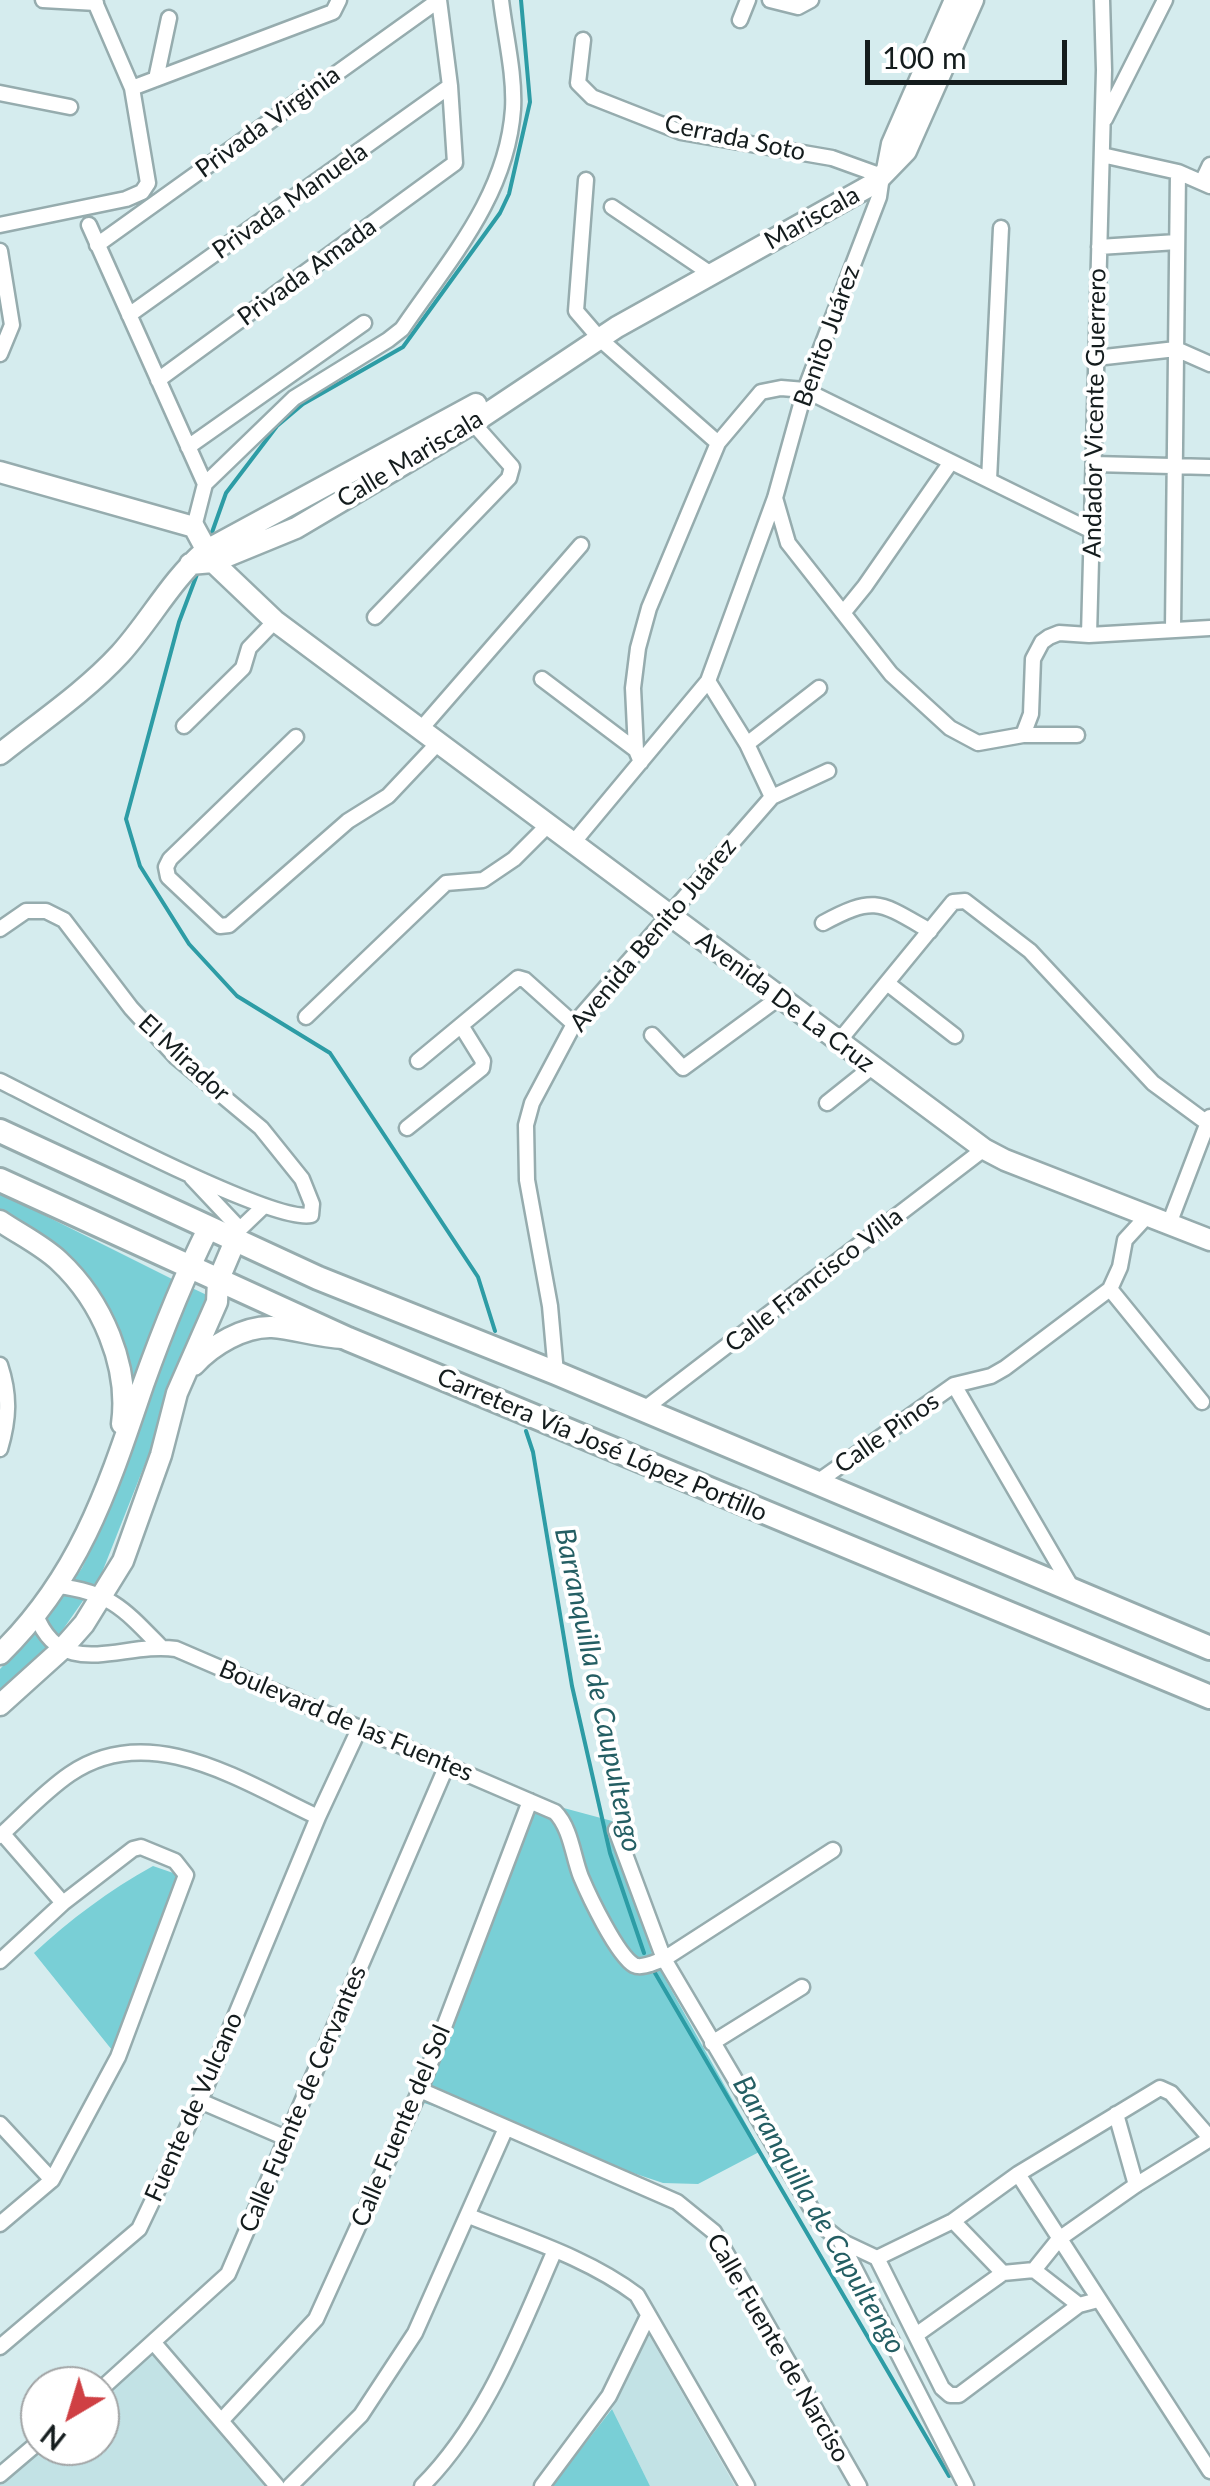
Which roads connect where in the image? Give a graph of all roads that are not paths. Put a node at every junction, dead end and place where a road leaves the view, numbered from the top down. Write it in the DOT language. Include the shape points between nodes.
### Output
graph roads {
  1 [pos="43,0"];
  2 [pos="339,0"];
  3 [pos="501,0"];
  4 [pos="748,0"];
  5 [pos="770,0"];
  6 [pos="955,0"];
  7 [pos="974,0"];
  8 [pos="1102,0"];
  9 [pos="1164,0"];
  10 [pos="810,1"];
  11 [pos="95,2"];
  12 [pos="169,18"];
  13 [pos="740,20"];
  14 [pos="583,40"];
  15 [pos="156,79"];
  16 [pos="450,86"];
  17 [pos="132,88"];
  18 [pos="0,93"];
  19 [pos="70,108"];
  20 [pos="1102,124"];
  21 [pos="1102,156"];
  22 [pos="455,163"];
  23 [pos="1210,166"];
  24 [pos="1178,172"];
  25 [pos="885,174"];
  26 [pos="586,180"];
  27 [pos="1206,184"];
  28 [pos="612,207"];
  29 [pos="0,225"];
  30 [pos="89,226"];
  31 [pos="1001,228"];
  32 [pos="1177,242"];
  33 [pos="97,245"];
  34 [pos="1099,247"];
  35 [pos="0,251"];
  36 [pos="710,274"];
  37 [pos="128,315"];
  38 [pos="364,323"];
  39 [pos="603,333"];
  40 [pos="1176,349"];
  41 [pos="0,354"];
  42 [pos="1096,358"];
  43 [pos="1210,364"];
  44 [pos="158,380"];
  45 [pos="806,390"];
  46 [pos="473,422"];
  47 [pos="718,443"];
  48 [pos="188,448"];
  49 [pos="951,462"];
  50 [pos="1094,464"];
  51 [pos="1175,466"];
  52 [pos="1210,467"];
  53 [pos="0,472"];
  54 [pos="989,480"];
  55 [pos="204,484"];
  56 [pos="775,498"];
  57 [pos="194,527"];
  58 [pos="1092,530"];
  59 [pos="581,545"];
  60 [pos="204,558"];
  61 [pos="843,613"];
  62 [pos="376,617"];
  63 [pos="275,620"];
  64 [pos="1210,628"];
  65 [pos="1173,629"];
  66 [pos="1089,635"];
  67 [pos="542,679"];
  68 [pos="708,681"];
  69 [pos="819,688"];
  70 [pos="184,726"];
  71 [pos="1022,735"];
  72 [pos="1077,735"];
  73 [pos="429,737"];
  74 [pos="296,738"];
  75 [pos="747,744"];
  76 [pos="0,754"];
  77 [pos="638,756"];
  78 [pos="828,772"];
  79 [pos="772,797"];
  80 [pos="548,825"];
  81 [pos="573,843"];
  82 [pos="668,914"];
  83 [pos="822,923"];
  84 [pos="0,929"];
  85 [pos="930,931"];
  86 [pos="887,982"];
  87 [pos="780,997"];
  88 [pos="306,1017"];
  89 [pos="574,1024"];
  90 [pos="462,1026"];
  91 [pos="652,1035"];
  92 [pos="955,1036"];
  93 [pos="838,1041"];
  94 [pos="418,1061"];
  95 [pos="872,1067"];
  96 [pos="0,1081"];
  97 [pos="827,1103"];
  98 [pos="1208,1120"];
  99 [pos="407,1128"];
  100 [pos="0,1131"];
  101 [pos="984,1149"];
  102 [pos="188,1174"];
  103 [pos="0,1180"];
  104 [pos="264,1206"];
  105 [pos="1148,1215"];
  106 [pos="1169,1224"];
  107 [pos="2,1226"];
  108 [pos="208,1228"];
  109 [pos="238,1235"];
  110 [pos="1210,1240"];
  111 [pos="188,1268"];
  112 [pos="218,1281"];
  113 [pos="1110,1289"];
  114 [pos="348,1338"];
  115 [pos="0,1365"];
  116 [pos="189,1370"];
  117 [pos="556,1373"];
  118 [pos="3,1386"];
  119 [pos="954,1386"];
  120 [pos="1202,1402"];
  121 [pos="643,1410"];
  122 [pos="0,1449"];
  123 [pos="116,1466"];
  124 [pos="816,1483"];
  125 [pos="58,1586"];
  126 [pos="1075,1592"];
  127 [pos="104,1596"];
  128 [pos="36,1615"];
  129 [pos="160,1646"];
  130 [pos="1210,1648"];
  131 [pos="61,1650"];
  132 [pos="0,1654"];
  133 [pos="1210,1698"];
  134 [pos="0,1705"];
  135 [pos="358,1730"];
  136 [pos="447,1765"];
  137 [pos="530,1801"];
  138 [pos="318,1817"];
  139 [pos="616,1830"];
  140 [pos="1,1835"];
  141 [pos="833,1850"];
  142 [pos="63,1902"];
  143 [pos="664,1959"];
  144 [pos="0,1961"];
  145 [pos="802,1987"];
  146 [pos="712,2043"];
  147 [pos="420,2090"];
  148 [pos="200,2102"];
  149 [pos="1116,2114"];
  150 [pos="0,2124"];
  151 [pos="506,2128"];
  152 [pos="286,2138"];
  153 [pos="1210,2138"];
  154 [pos="1018,2174"];
  155 [pos="52,2180"];
  156 [pos="1136,2185"];
  157 [pos="469,2216"];
  158 [pos="952,2222"];
  159 [pos="0,2224"];
  160 [pos="1060,2239"];
  161 [pos="841,2242"];
  162 [pos="556,2250"];
  163 [pos="877,2258"];
  164 [pos="1034,2270"];
  165 [pos="1003,2273"];
  166 [pos="1098,2300"];
  167 [pos="1078,2304"];
  168 [pos="648,2316"];
  169 [pos="916,2335"];
  170 [pos="154,2343"];
  171 [pos="0,2347"];
  172 [pos="120,2373"];
  173 [pos="221,2421"];
  174 [pos="20,2457"];
  175 [pos="1210,2471"];
  176 [pos="0,2474"];
  177 [pos="277,2486"];
  178 [pos="290,2486"];
  179 [pos="422,2486"];
  180 [pos="542,2486"];
  181 [pos="747,2486"];
  182 [pos="857,2486"];
  183 [pos="966,2486"];
  1 -- 11 [label="street"];
  2 -- 15 [label="street" via="333,12"];
  3 -- 55 [label="street" via="513,107 488,204 402,329 294,398"];
  4 -- 13 [label="street"];
  5 -- 10 [label="street" via="798,7"];
  6 -- 25 [label="street"];
  7 -- 25 [label="street, Mariscala" via="906,152"];
  8 -- 20 [label="street, Andador Vicente Guerrero"];
  9 -- 20 [label="street"];
  11 -- 17 [label="street"];
  12 -- 15 [label="street"];
  14 -- 25 [label="street, Cerrada Soto" via="578,82 592,97 682,132"];
  15 -- 17 [label="street"];
  16 -- 22 [label="street, Privada Virginia"];
  16 -- 33 [label="street, Privada Virginia" via="439,0"];
  16 -- 37 [label="street, Privada Manuela"];
  17 -- 29 [label="street" via="148,183 142,192"];
  18 -- 19 [label="street"];
  20 -- 21 [label="street, Andador Vicente Guerrero"];
  21 -- 24 [label="street"];
  21 -- 34 [label="street, Andador Vicente Guerrero"];
  22 -- 44 [label="street, Privada Amada"];
  23 -- 27 [label="street"];
  24 -- 27 [label="street"];
  24 -- 32 [label="street"];
  25 -- 36 [label="street, Mariscala"];
  25 -- 45 [label="street, Benito Juárez"];
  26 -- 39 [label="street" via="576,311"];
  28 -- 36 [label="street"];
  30 -- 33 [label="street"];
  31 -- 54 [label="street"];
  32 -- 34 [label="street"];
  32 -- 40 [label="street"];
  33 -- 37 [label="street"];
  34 -- 42 [label="street, Andador Vicente Guerrero"];
  35 -- 41 [label="street" via="12,325"];
  36 -- 39 [label="street, Calle Mariscala"];
  37 -- 44 [label="street"];
  38 -- 48 [label="street"];
  39 -- 46 [label="street, Calle Mariscala"];
  39 -- 47 [label="street"];
  39 -- 60 [label="street, Calle Mariscala"];
  40 -- 42 [label="street"];
  40 -- 43 [label="street"];
  40 -- 51 [label="street"];
  42 -- 50 [label="street, Andador Vicente Guerrero"];
  44 -- 48 [label="street"];
  45 -- 47 [label="street" via="761,392"];
  45 -- 49 [label="street"];
  45 -- 56 [label="street, Benito Juárez"];
  46 -- 60 [label="street, Calle Mariscala" via="296,528"];
  46 -- 62 [label="street" via="506,458 508,478"];
  47 -- 77 [label="street" via="648,608 633,688"];
  48 -- 55 [label="street"];
  49 -- 54 [label="street"];
  49 -- 61 [label="street"];
  50 -- 51 [label="street"];
  50 -- 58 [label="street, Andador Vicente Guerrero"];
  51 -- 52 [label="street"];
  51 -- 65 [label="street"];
  53 -- 57 [label="street"];
  54 -- 58 [label="street"];
  55 -- 57 [label="street"];
  56 -- 61 [label="street" via="788,544"];
  56 -- 68 [label="street"];
  57 -- 60 [label="street"];
  58 -- 66 [label="street, Andador Vicente Guerrero"];
  59 -- 73 [label="street"];
  60 -- 63 [label="street, Avenida De La Cruz"];
  60 -- 76 [label="street, Calle Mariscala" via="101,673"];
  61 -- 71 [label="street" via="891,674 950,728 978,743"];
  63 -- 70 [label="street" via="249,648 243,668"];
  63 -- 73 [label="street, Avenida De La Cruz"];
  64 -- 65 [label="street"];
  65 -- 66 [label="street"];
  66 -- 71 [label="street" via="1059,634 1037,649 1032,714"];
  67 -- 77 [label="street"];
  68 -- 75 [label="street"];
  68 -- 77 [label="street"];
  69 -- 75 [label="street"];
  71 -- 72 [label="street"];
  73 -- 74 [label="street" via="388,796 348,821 229,926 214,924 166,867"];
  73 -- 80 [label="street, Avenida De La Cruz"];
  75 -- 79 [label="street"];
  77 -- 81 [label="street"];
  78 -- 79 [label="street"];
  79 -- 82 [label="street, Avenida Benito Juárez"];
  80 -- 81 [label="street, Avenida De La Cruz"];
  80 -- 88 [label="street" via="483,880 446,883"];
  81 -- 82 [label="street, Avenida De La Cruz"];
  82 -- 87 [label="street, Avenida De La Cruz"];
  82 -- 89 [label="street, Avenida Benito Juárez"];
  83 -- 85 [label="street" via="858,905 875,905"];
  84 -- 104 [label="street, El Mirador" via="26,911 46,910 64,920 176,1057 261,1128 302,1179 312,1204 311,1215 302,1218"];
  85 -- 86 [label="street"];
  85 -- 98 [label="street" via="964,901 1030,952 1153,1082"];
  86 -- 92 [label="street"];
  86 -- 93 [label="street"];
  87 -- 91 [label="street" via="688,1066 679,1065"];
  87 -- 93 [label="street, Avenida De La Cruz"];
  89 -- 90 [label="street" via="518,978"];
  89 -- 117 [label="street, Avenida Benito Juárez" via="526,1125 526,1180"];
  90 -- 94 [label="street"];
  90 -- 99 [label="street" via="484,1065"];
  93 -- 95 [label="street, Avenida De La Cruz"];
  95 -- 97 [label="street"];
  95 -- 101 [label="street, Avenida De La Cruz"];
  96 -- 102 [label="street, El Mirador"];
  98 -- 106 [label="street"];
  100 -- 108 [label="main road, Carretera Vía José López Portillo"];
  101 -- 105 [label="street, Avenida De La Cruz"];
  101 -- 121 [label="street, Calle Francisco Villa"];
  102 -- 104 [label="street, El Mirador"];
  102 -- 109 [label="street"];
  103 -- 111 [label="main road, Carretera Vía José López Portillo"];
  104 -- 109 [label="street"];
  105 -- 106 [label="street, Avenida De La Cruz"];
  105 -- 113 [label="street" via="1126,1240"];
  106 -- 110 [label="street, Avenida De La Cruz"];
  107 -- 123 [label="street" via="58,1260 105,1325 125,1404"];
  108 -- 109 [label="main road, Carretera Vía José López Portillo"];
  108 -- 111 [label="street"];
  109 -- 112 [label="street"];
  109 -- 117 [label="main road, Carretera Vía José López Portillo"];
  111 -- 112 [label="main road, Carretera Vía José López Portillo"];
  111 -- 123 [label="street"];
  112 -- 114 [label="main road, Carretera Vía José López Portillo"];
  112 -- 116 [label="street" via="217,1302"];
  113 -- 119 [label="street, Calle Pinos" via="1005,1368"];
  113 -- 120 [label="street"];
  114 -- 116 [label="street" via="271,1327 226,1340"];
  114 -- 133 [label="main road, Carretera Vía José López Portillo"];
  115 -- 118 [label="street"];
  116 -- 127 [label="street" via="137,1530"];
  117 -- 121 [label="main road, Carretera Vía José López Portillo"];
  118 -- 122 [label="street" via="8,1423"];
  119 -- 124 [label="street, Calle Pinos"];
  119 -- 126 [label="street"];
  121 -- 124 [label="main road, Carretera Vía José López Portillo"];
  123 -- 125 [label="street"];
  124 -- 126 [label="main road, Carretera Vía José López Portillo"];
  125 -- 127 [label="street, Boulevard de las Fuentes"];
  125 -- 128 [label="street"];
  126 -- 130 [label="main road, Carretera Vía José López Portillo"];
  127 -- 129 [label="street, Boulevard de las Fuentes"];
  127 -- 131 [label="street"];
  128 -- 131 [label="street"];
  128 -- 132 [label="street"];
  129 -- 131 [label="street, Boulevard de las Fuentes" via="86,1656"];
  129 -- 135 [label="street, Boulevard de las Fuentes"];
  131 -- 134 [label="street"];
  135 -- 136 [label="street, Boulevard de las Fuentes"];
  135 -- 138 [label="street, Fuente de Vulcano"];
  136 -- 137 [label="street, Boulevard de las Fuentes"];
  136 -- 152 [label="street, Calle Fuente de Cervantes"];
  137 -- 143 [label="street, Boulevard de las Fuentes" via="560,1816 582,1878 632,1964"];
  137 -- 147 [label="street, Calle Fuente del Sol"];
  138 -- 140 [label="street" via="209,1766 146,1752 116,1754 70,1774"];
  138 -- 148 [label="street, Fuente de Vulcano"];
  139 -- 143 [label="street"];
  140 -- 142 [label="street"];
  141 -- 143 [label="street"];
  142 -- 144 [label="street"];
  142 -- 155 [label="street" via="141,1847 175,1861 186,1875 118,2056"];
  143 -- 146 [label="street"];
  145 -- 146 [label="street"];
  146 -- 161 [label="street" via="821,2224"];
  147 -- 151 [label="street, Calle Fuente de Narciso"];
  147 -- 173 [label="street, Calle Fuente del Sol" via="316,2319"];
  148 -- 152 [label="street"];
  148 -- 171 [label="street, Fuente de Vulcano" via="139,2229"];
  149 -- 153 [label="street" via="1160,2088"];
  149 -- 154 [label="street"];
  149 -- 156 [label="street"];
  150 -- 155 [label="street"];
  151 -- 157 [label="street"];
  151 -- 182 [label="street, Calle Fuente de Narciso" via="676,2202 714,2232"];
  152 -- 170 [label="street, Calle Fuente de Cervantes" via="228,2274"];
  153 -- 156 [label="street"];
  154 -- 158 [label="street"];
  154 -- 160 [label="street"];
  155 -- 159 [label="street"];
  156 -- 160 [label="street"];
  157 -- 162 [label="street"];
  157 -- 178 [label="street" via="416,2333 361,2415"];
  158 -- 163 [label="street"];
  158 -- 165 [label="street"];
  160 -- 164 [label="street"];
  160 -- 166 [label="street"];
  161 -- 163 [label="street"];
  161 -- 183 [label="street"];
  162 -- 168 [label="street" via="637,2295"];
  162 -- 179 [label="street" via="498,2379"];
  163 -- 169 [label="street"];
  164 -- 165 [label="street"];
  164 -- 167 [label="street"];
  165 -- 169 [label="street"];
  166 -- 167 [label="street"];
  166 -- 175 [label="street"];
  167 -- 169 [label="street" via="959,2395 942,2388"];
  168 -- 180 [label="street" via="609,2396"];
  168 -- 181 [label="street"];
  170 -- 172 [label="street, Calle Fuente de Cervantes"];
  170 -- 173 [label="street"];
  173 -- 177 [label="street"];
  174 -- 176 [label="street"];
}
